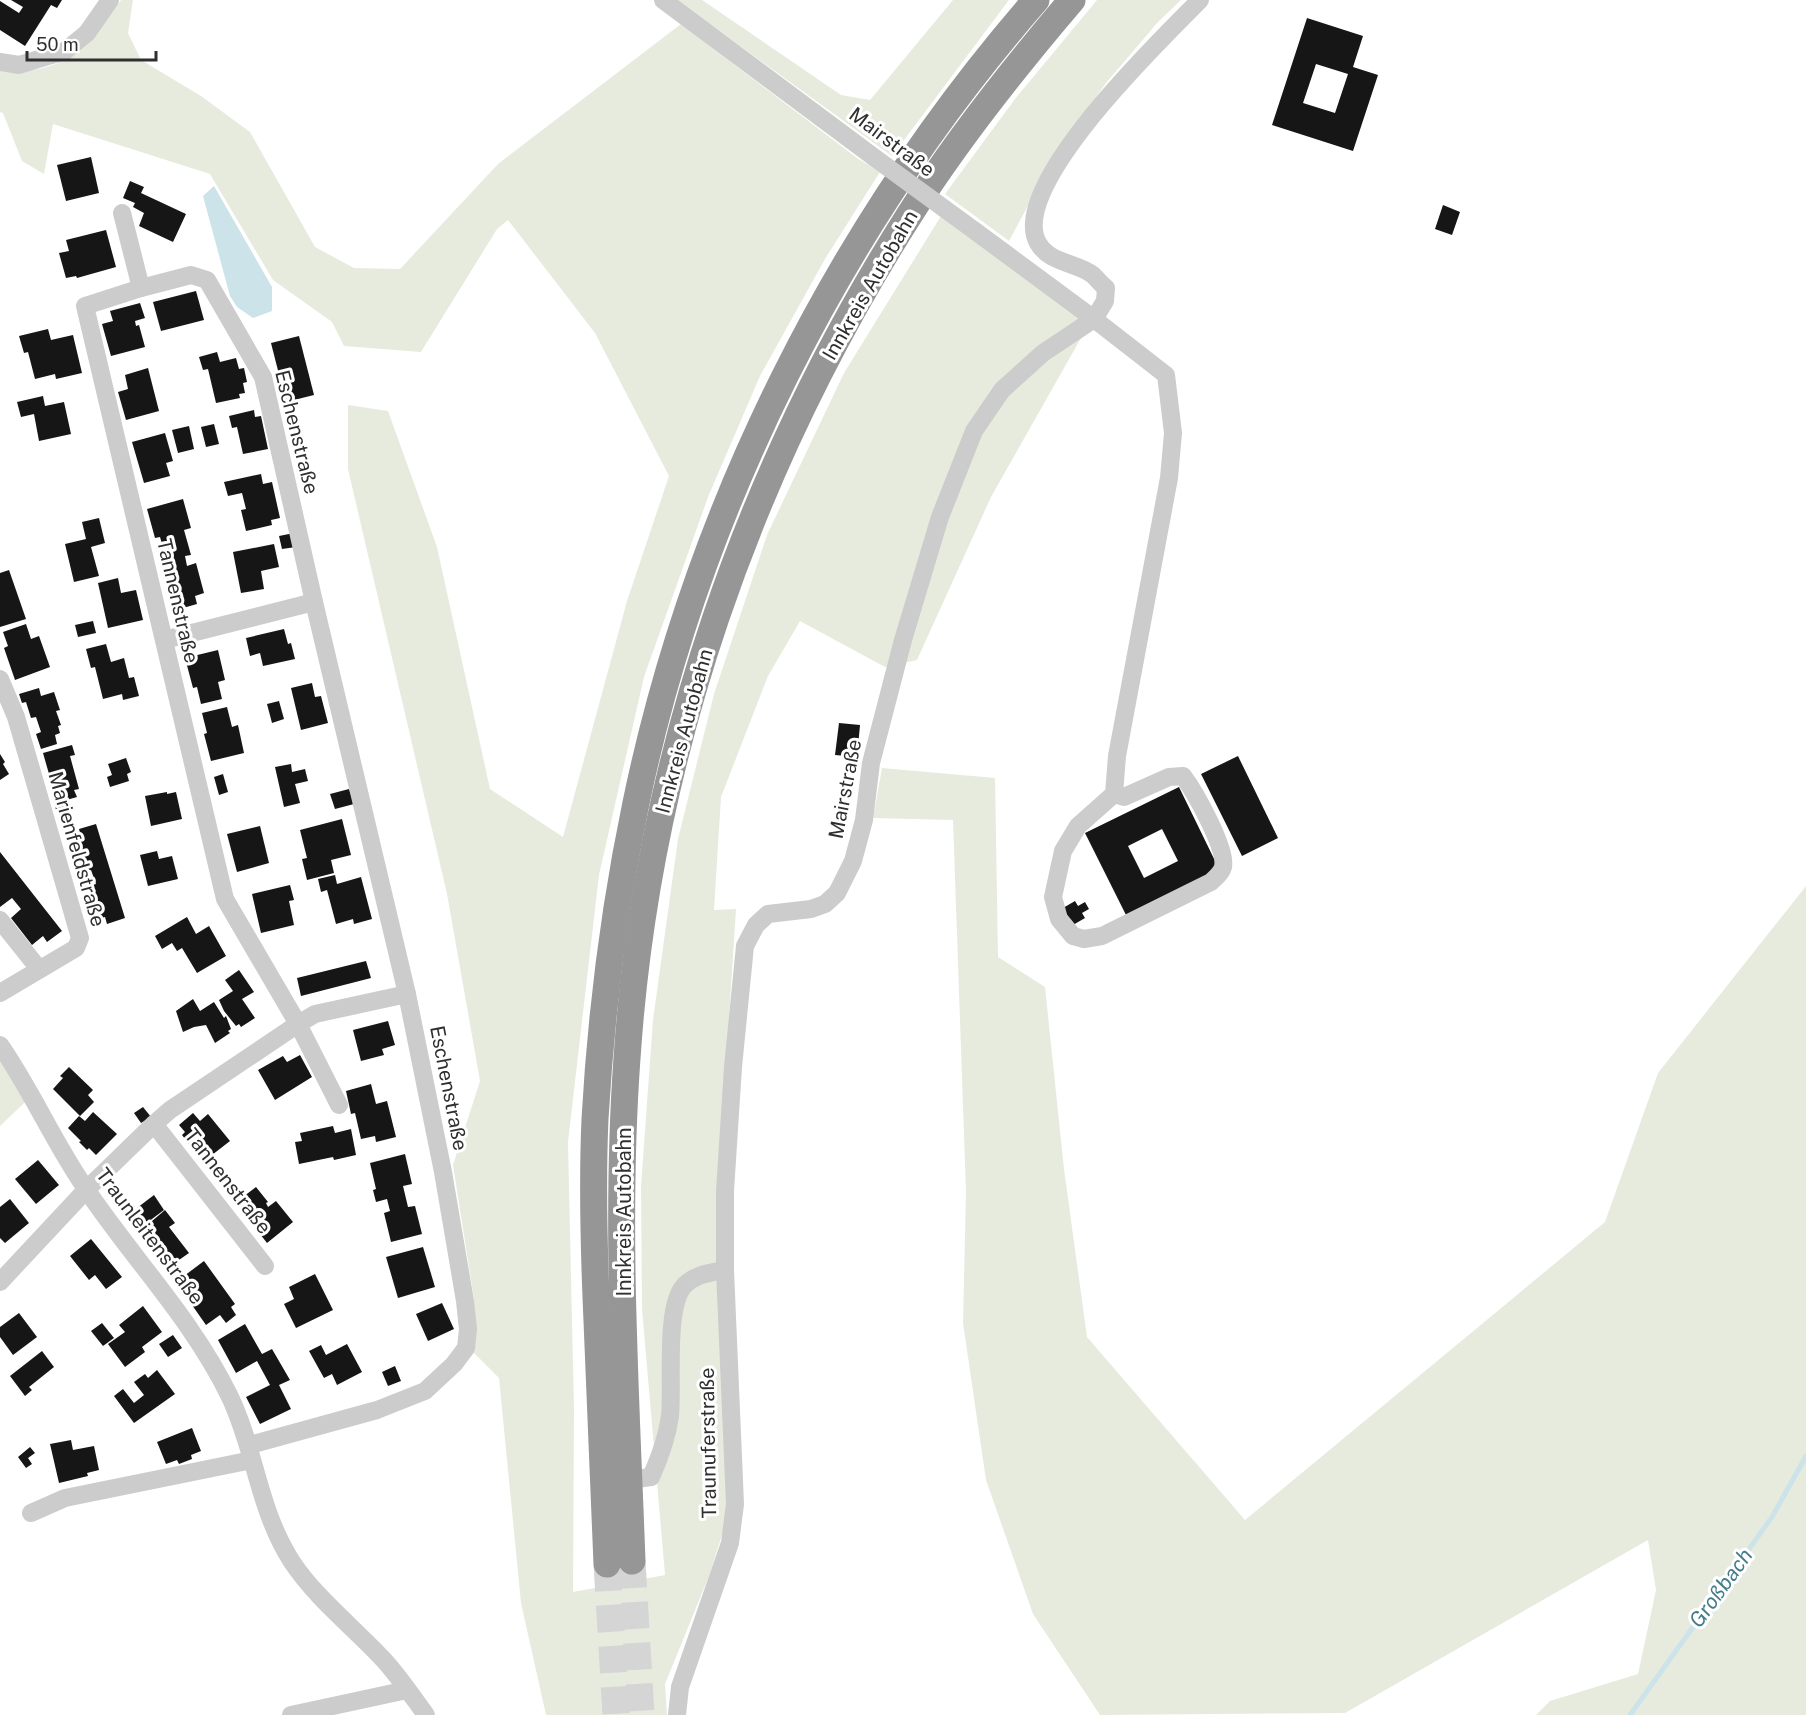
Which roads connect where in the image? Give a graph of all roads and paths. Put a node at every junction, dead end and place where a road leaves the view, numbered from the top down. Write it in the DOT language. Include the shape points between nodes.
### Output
graph roads {
  1 [pos="110,0"];
  2 [pos="663,0"];
  3 [pos="1036,0"];
  4 [pos="1072,0"];
  5 [pos="1200,0"];
  6 [pos="0,62"];
  7 [pos="122,213"];
  8 [pos="141,288"];
  9 [pos="1094,319"];
  10 [pos="314,602"];
  11 [pos="164,640"];
  12 [pos="0,679"];
  13 [pos="1114,794"];
  14 [pos="0,920"];
  15 [pos="39,969"];
  16 [pos="0,993"];
  17 [pos="407,994"];
  18 [pos="298,1024"];
  19 [pos="0,1045"];
  20 [pos="339,1105"];
  21 [pos="154,1124"];
  22 [pos="86,1190"];
  23 [pos="265,1266"];
  24 [pos="725,1270"];
  25 [pos="0,1282"];
  26 [pos="251,1453"];
  27 [pos="629,1480"];
  28 [pos="31,1514"];
  29 [pos="407,1690"];
  30 [pos="291,1715"];
  31 [pos="426,1715"];
  32 [pos="677,1715"];
  1 -- 6 [label="street" via="87,33 65,51 19,65"];
  2 -- 9 [label="street, Mairstraße, bridge"];
  3 -- 27 [label="highway, Innkreis Autobahn" via="948,110 896,184 795,358 739,477 711,549 656,720 636,800 610,949 595,1121 595,1262 619,1563"];
  4 -- 27 [label="highway, Innkreis Autobahn" via="948,157 848,319 780,454 748,530 702,660 656,839 635,970 627,1055 622,1200"];
  5 -- 9 [label="street" via="1084,125 1050,175 1037,208 1038,242 1047,254 1092,274 1106,288 1105,301"];
  7 -- 8 [label="street"];
  8 -- 10 [label="street, Eschenstraße" via="191,275 207,280 263,378"];
  8 -- 11 [label="street, Tannenstraße" via="85,306"];
  9 -- 13 [label="street, Mairstraße" via="1166,375 1173,433 1169,478 1117,756"];
  9 -- 24 [label="street, Mairstraße" via="1043,353 1002,390 974,431 940,518 903,640 871,763 864,820 853,861 837,893 825,904 811,909 768,914 756,925 745,946 730,1101"];
  10 -- 11 [label="street"];
  10 -- 17 [label="street, Eschenstraße"];
  11 -- 18 [label="street, Tannenstraße" via="225,899"];
  12 -- 15 [label="street, Marienfeldstraße" via="16,717 81,938 76,948"];
  13 -- 13 [label="street" via="1124,797 1169,777 1183,776 1221,846 1224,866 1210,882 1102,936 1084,939 1073,936 1059,919 1053,897 1063,851 1078,826"];
  14 -- 15 [label="street"];
  15 -- 16 [label="street, Marienfeldstraße"];
  17 -- 18 [label="street, Tannenstraße" via="315,1014"];
  17 -- 26 [label="street, Eschenstraße" via="465,1300 466,1348 424,1391"];
  18 -- 20 [label="street, Tannenstraße"];
  18 -- 21 [label="street, Tannenstraße"];
  19 -- 22 [label="street, Traunleitenstraße"];
  21 -- 22 [label="street, Tannenstraße"];
  21 -- 23 [label="street, Tannenstraße"];
  22 -- 25 [label="street, Tannenstraße"];
  22 -- 26 [label="street, Traunleitenstraße" via="194,1333 230,1397"];
  24 -- 27 [label="street" via="697,1276 683,1288 674,1306 670,1415 663,1451 651,1477"];
  24 -- 32 [label="street, Traunuferstraße" via="735,1504 730,1543 680,1687"];
  26 -- 28 [label="street, Eschenstraße" via="65,1498"];
  26 -- 29 [label="street" via="267,1513 293,1563 315,1592 383,1659"];
  29 -- 30 [label="street"];
  29 -- 31 [label="street"];
}
